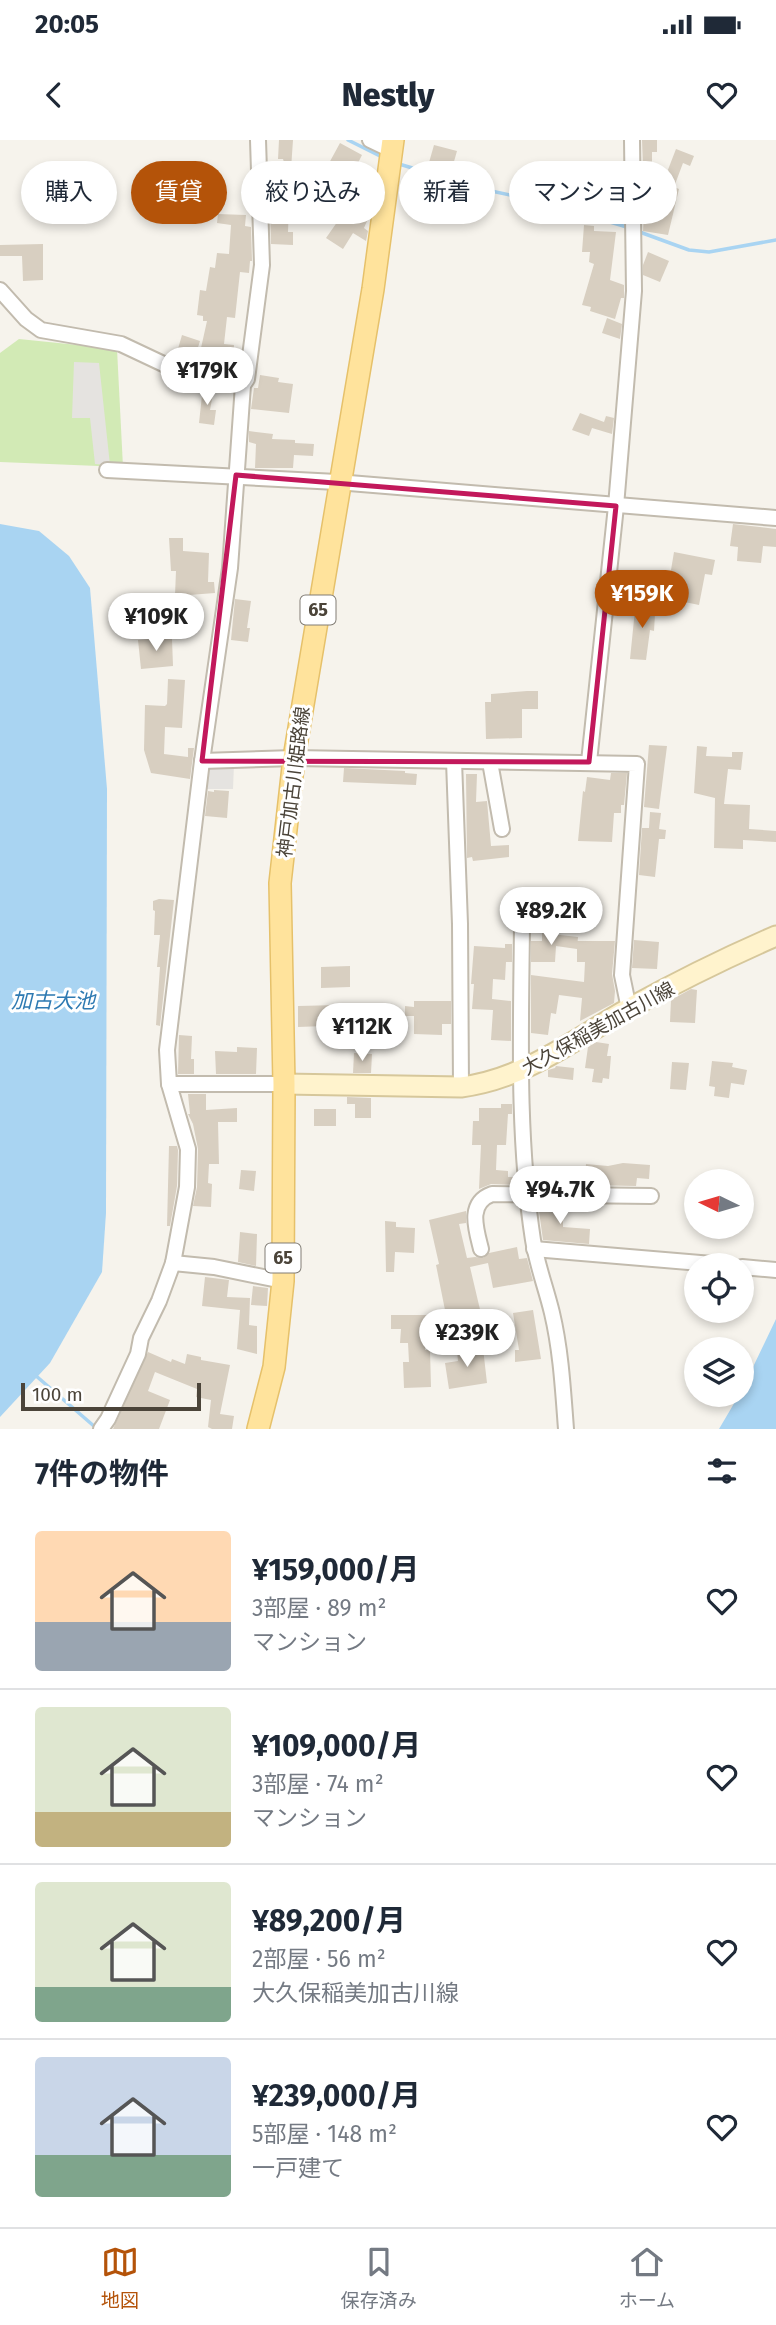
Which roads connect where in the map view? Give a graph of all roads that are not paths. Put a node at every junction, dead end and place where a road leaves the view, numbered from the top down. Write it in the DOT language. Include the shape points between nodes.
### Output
graph roads {
  1 [pos="258,140"];
  2 [pos="370,140"];
  3 [pos="632,140"];
  4 [pos="393,145"];
  5 [pos="0,290"];
  6 [pos="243,385"];
  7 [pos="107,470"];
  8 [pos="236,475"];
  9 [pos="339,482"];
  10 [pos="616,506"];
  11 [pos="776,518"];
  12 [pos="294,758"];
  13 [pos="202,761"];
  14 [pos="454,761"];
  15 [pos="490,762"];
  16 [pos="589,762"];
  17 [pos="502,829"];
  18 [pos="522,925"];
  19 [pos="776,936"];
  20 [pos="629,1009"];
  21 [pos="521,1072"];
  22 [pos="169,1084"];
  23 [pos="284,1084"];
  24 [pos="461,1087"];
  25 [pos="528,1193"];
  26 [pos="651,1196"];
  27 [pos="534,1249"];
  28 [pos="481,1250"];
  29 [pos="684,1262"];
  30 [pos="173,1263"];
  31 [pos="754,1268"];
  32 [pos="776,1270"];
  33 [pos="283,1281"];
  34 [pos="101,1429"];
  35 [pos="258,1429"];
  36 [pos="566,1429"];
  1 -- 6 [label="street" via="262,265"];
  2 -- 4 [label="street"];
  3 -- 10 [label="street" via="634,291"];
  4 -- 9 [label="main road, 神戸加古川姫路線 / 65"];
  5 -- 6 [label="street" via="41,330 121,344 174,369"];
  6 -- 8 [label="street"];
  7 -- 8 [label="street"];
  8 -- 9 [label="street"];
  8 -- 13 [label="street" via="229,568"];
  9 -- 10 [label="street"];
  9 -- 12 [label="main road, 神戸加古川姫路線 / 65"];
  10 -- 11 [label="street"];
  10 -- 16 [label="street"];
  12 -- 13 [label="street"];
  12 -- 14 [label="street"];
  12 -- 23 [label="main road, 神戸加古川姫路線 / 65" via="280,883"];
  13 -- 22 [label="street" via="167,1050"];
  14 -- 15 [label="street"];
  14 -- 24 [label="street"];
  15 -- 16 [label="street"];
  15 -- 17 [label="street"];
  16 -- 20 [label="street" via="637,764 622,975"];
  18 -- 21 [label="street"];
  19 -- 20 [label="main road, 大久保稲美加古川線"];
  20 -- 21 [label="main road, 大久保稲美加古川線"];
  21 -- 24 [label="main road, 大久保稲美加古川線"];
  21 -- 25 [label="street"];
  22 -- 23 [label="street"];
  22 -- 30 [label="street" via="188,1149 187,1187"];
  23 -- 24 [label="main road, 大久保稲美加古川線"];
  23 -- 33 [label="main road, 神戸加古川姫路線 / 65"];
  25 -- 26 [label="street"];
  25 -- 27 [label="street"];
  25 -- 28 [label="street" via="484,1197 475,1209"];
  27 -- 29 [label="street"];
  27 -- 36 [label="street" via="561,1359"];
  30 -- 33 [label="street"];
  30 -- 34 [label="street" via="138,1354"];
  31 -- 32 [label="street"];
  33 -- 35 [label="main road, 神戸加古川姫路線 / 65" via="274,1367"];
}
